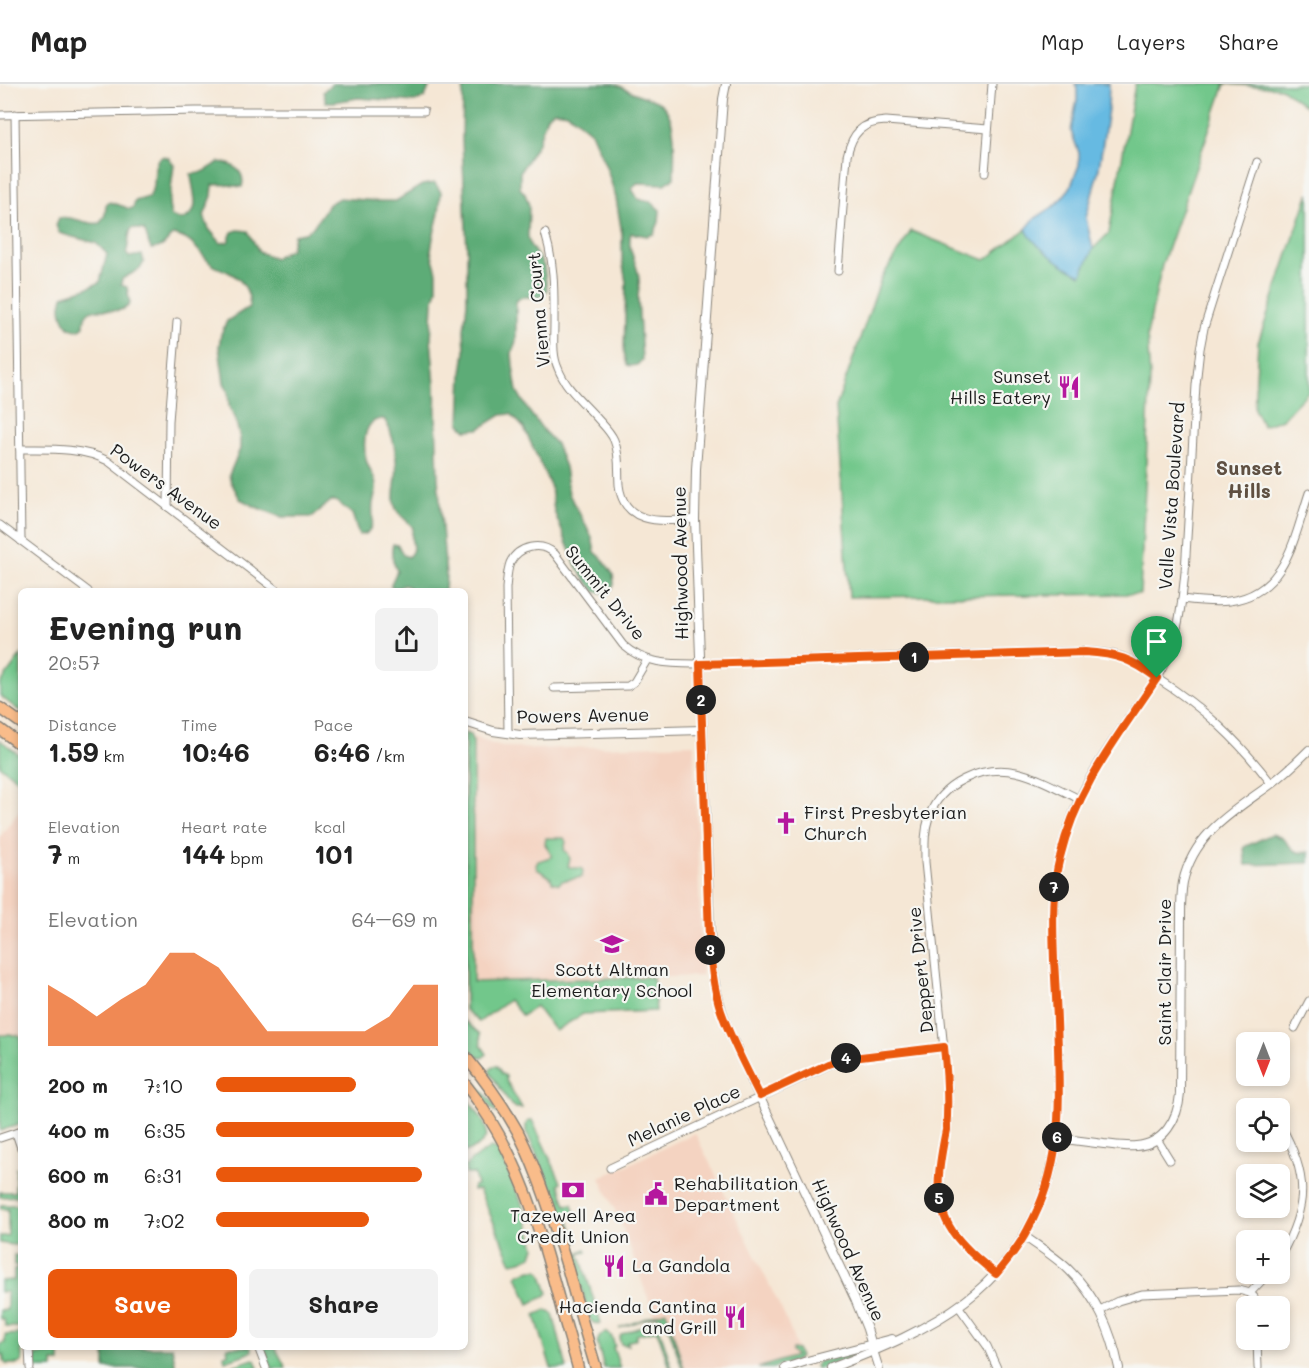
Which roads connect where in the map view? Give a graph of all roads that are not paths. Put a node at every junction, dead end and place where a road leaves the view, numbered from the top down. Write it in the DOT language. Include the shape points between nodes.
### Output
graph roads {
  1 [pos="726,84"];
  2 [pos="992,84"];
  3 [pos="424,111"];
  4 [pos="15,114"];
  5 [pos="0,115"];
  6 [pos="988,129"];
  7 [pos="1257,162"];
  8 [pos="985,173"];
  9 [pos="545,233"];
  10 [pos="838,271"];
  11 [pos="177,322"];
  12 [pos="20,449"];
  13 [pos="1309,493"];
  14 [pos="168,507"];
  15 [pos="695,519"];
  16 [pos="0,525"];
  17 [pos="21,541"];
  18 [pos="84,588"];
  19 [pos="274,588"];
  20 [pos="1182,599"];
  21 [pos="647,660"];
  22 [pos="700,664"];
  23 [pos="1157,678"];
  24 [pos="554,688"];
  25 [pos="0,708"];
  26 [pos="18,721"];
  27 [pos="468,723"];
  28 [pos="0,729"];
  29 [pos="702,730"];
  30 [pos="508,733"];
  31 [pos="18,743"];
  32 [pos="1309,750"];
  33 [pos="1271,783"];
  34 [pos="1079,799"];
  35 [pos="1309,1001"];
  36 [pos="1295,1028"];
  37 [pos="944,1047"];
  38 [pos="468,1060"];
  39 [pos="468,1088"];
  40 [pos="760,1096"];
  41 [pos="18,1132"];
  42 [pos="0,1138"];
  43 [pos="1057,1138"];
  44 [pos="1157,1139"];
  45 [pos="1290,1145"];
  46 [pos="1170,1160"];
  47 [pos="610,1168"];
  48 [pos="1290,1235"];
  49 [pos="1024,1236"];
  50 [pos="996,1274"];
  51 [pos="1259,1284"];
  52 [pos="1250,1293"];
  53 [pos="1253,1296"];
  54 [pos="959,1306"];
  55 [pos="1100,1310"];
  56 [pos="873,1348"];
  57 [pos="29,1350"];
  58 [pos="259,1350"];
  59 [pos="1257,1350"];
  60 [pos="30,1368"];
  61 [pos="266,1368"];
  62 [pos="578,1368"];
  63 [pos="596,1368"];
  64 [pos="785,1368"];
  65 [pos="831,1368"];
  66 [pos="879,1368"];
  67 [pos="997,1368"];
  68 [pos="1119,1368"];
  69 [pos="1258,1368"];
  1 -- 15 [label="street, Highwood Avenue"];
  2 -- 6 [label="street"];
  3 -- 4 [label="street"];
  4 -- 5 [label="street"];
  4 -- 12 [label="street"];
  6 -- 8 [label="street"];
  6 -- 10 [label="street" via="886,121 873,122 858,131 847,156"];
  7 -- 20 [label="street, Valle Vista Boulevard" via="1200,349"];
  9 -- 15 [label="street, Vienna Court" via="553,268 556,364 565,381 612,435 624,502 633,513 649,520"];
  11 -- 14 [label="street" via="169,421"];
  12 -- 14 [label="street, Powers Avenue" via="68,450 102,458"];
  12 -- 17 [label="street"];
  13 -- 20 [label="street" via="1285,561 1273,580 1249,596 1228,601"];
  14 -- 19 [label="street, Powers Avenue"];
  15 -- 22 [label="street, Highwood Avenue"];
  16 -- 17 [label="street"];
  17 -- 18 [label="street"];
  20 -- 23 [label="street, Valle Vista Boulevard" via="1174,643"];
  21 -- 22 [label="street, Summit Drive"];
  21 -- 24 [label="street" via="628,686"];
  21 -- 30 [label="street, Summit Drive" via="623,645 553,551 540,546 524,549 511,561 506,588"];
  22 -- 23 [label="street, Summit Drive" via="1085,652 1122,657"];
  22 -- 29 [label="street, Highwood Avenue"];
  23 -- 33 [label="street, Summit Drive" via="1222,727"];
  23 -- 34 [label="street, Valle Vista Boulevard"];
  25 -- 26 [label="main road"];
  27 -- 30 [label="street, Powers Avenue"];
  28 -- 31 [label="main road"];
  29 -- 30 [label="street, Powers Avenue"];
  29 -- 40 [label="street, Highwood Avenue" via="713,975 726,1024"];
  32 -- 33 [label="street, Saint Clair Drive"];
  33 -- 44 [label="street, Saint Clair Drive" via="1211,830 1198,845 1186,873 1180,915 1179,1102 1173,1122"];
  34 -- 37 [label="street, Deppert Drive" via="1018,773 996,770 953,786 932,810 926,829 925,862"];
  34 -- 43 [label="street, Valle Vista Boulevard" via="1059,858 1053,902 1060,1092"];
  35 -- 36 [label="street"];
  37 -- 40 [label="street, Melanie Place" via="844,1059"];
  37 -- 50 [label="street, Deppert Drive" via="947,1108 938,1177 940,1207 964,1246"];
  38 -- 63 [label="main road" via="506,1112 534,1166"];
  39 -- 62 [label="main road" via="519,1172"];
  40 -- 47 [label="street, Melanie Place"];
  40 -- 56 [label="street, Highwood Avenue" via="855,1299"];
  41 -- 42 [label="street"];
  43 -- 44 [label="street" via="1129,1146"];
  43 -- 49 [label="street, Valle Vista Boulevard" via="1041,1204"];
  44 -- 46 [label="street"];
  45 -- 48 [label="street" via="1302,1188"];
  49 -- 50 [label="street, Valle Vista Boulevard"];
  49 -- 55 [label="street" via="1068,1269"];
  50 -- 54 [label="street, Valle Vista Boulevard"];
  51 -- 52 [label="street"];
  52 -- 53 [label="street"];
  52 -- 55 [label="street" via="1239,1290 1142,1294"];
  54 -- 56 [label="street, Valle Vista Boulevard" via="920,1331"];
  54 -- 67 [label="street"];
  55 -- 68 [label="street"];
  56 -- 64 [label="street, Valle Vista Boulevard"];
  56 -- 65 [label="street, Valle Vista Boulevard"];
  56 -- 66 [label="street, Highwood Avenue"];
  57 -- 60 [label="street"];
  58 -- 61 [label="street"];
  59 -- 69 [label="street"];
}
